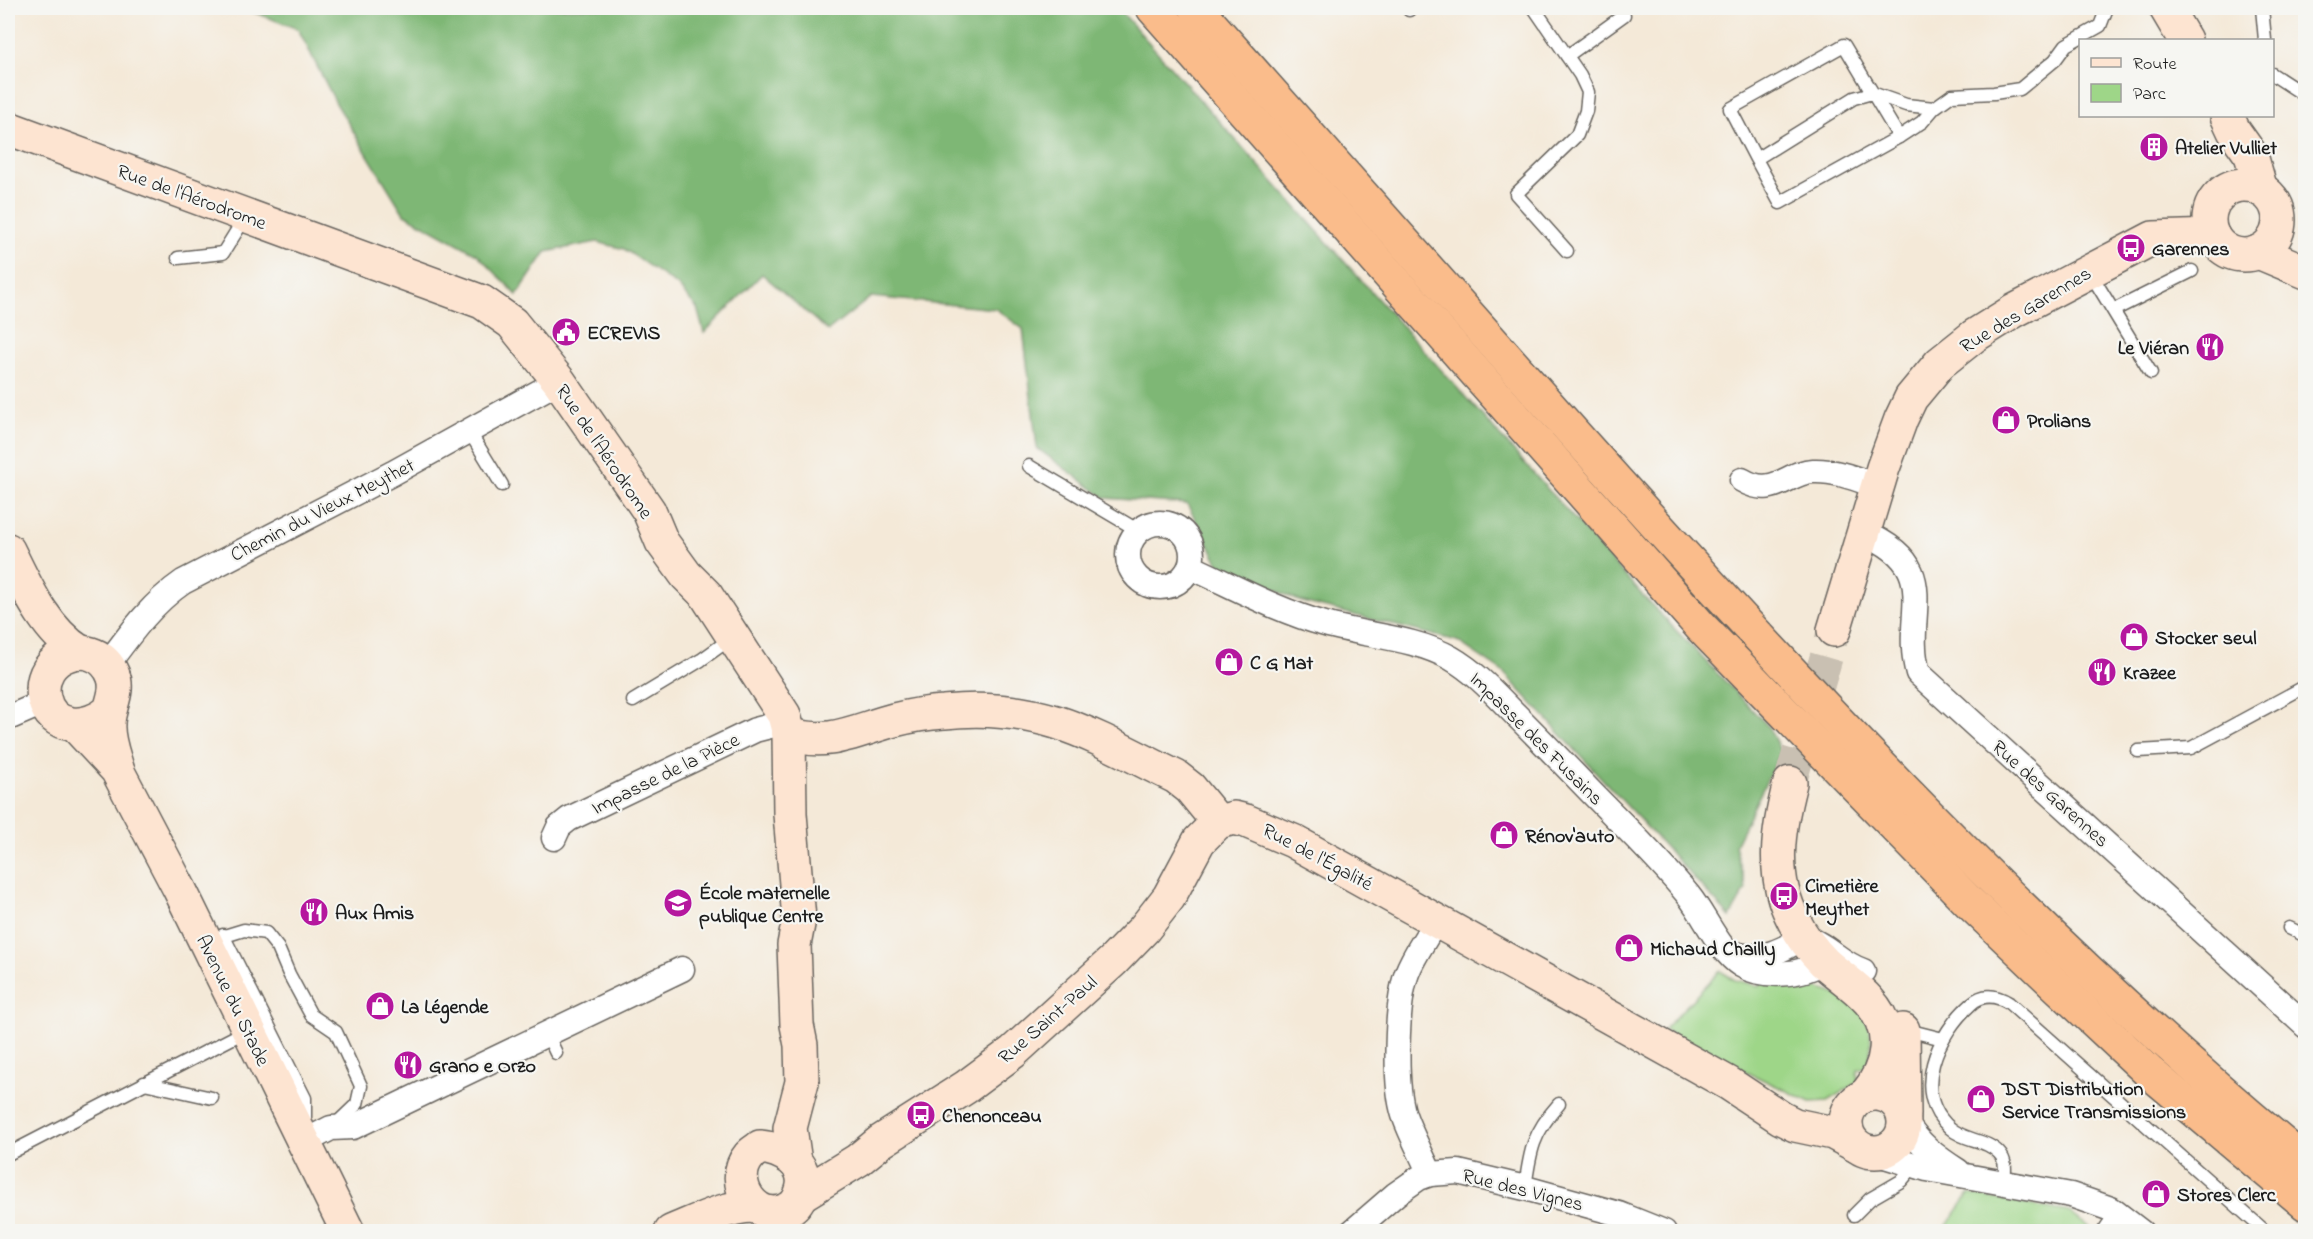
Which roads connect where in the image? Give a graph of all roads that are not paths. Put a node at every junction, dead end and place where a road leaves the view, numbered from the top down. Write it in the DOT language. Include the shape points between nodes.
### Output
graph roads {
  1 [pos="1153,8"];
  2 [pos="1196,8"];
  3 [pos="1534,8"];
  4 [pos="1620,8"];
  5 [pos="2107,8"];
  6 [pos="2262,8"];
  7 [pos="2265,39"];
  8 [pos="1567,56"];
  9 [pos="2274,75"];
  10 [pos="1872,93"];
  11 [pos="2306,96"];
  12 [pos="1934,108"];
  13 [pos="2231,123"];
  14 [pos="8,128"];
  15 [pos="1899,136"];
  16 [pos="1756,159"];
  17 [pos="2261,190"];
  18 [pos="2220,195"];
  19 [pos="246,215"];
  20 [pos="2213,236"];
  21 [pos="2153,238"];
  22 [pos="2268,240"];
  23 [pos="1567,251"];
  24 [pos="178,258"];
  25 [pos="2306,265"];
  26 [pos="2089,270"];
  27 [pos="2192,271"];
  28 [pos="2306,272"];
  29 [pos="2114,310"];
  30 [pos="2151,373"];
  31 [pos="559,381"];
  32 [pos="469,431"];
  33 [pos="1029,466"];
  34 [pos="1742,480"];
  35 [pos="502,485"];
  36 [pos="1877,486"];
  37 [pos="1139,531"];
  38 [pos="1864,533"];
  39 [pos="8,549"];
  40 [pos="1191,567"];
  41 [pos="29,592"];
  42 [pos="1834,630"];
  43 [pos="734,637"];
  44 [pos="94,659"];
  45 [pos="2306,686"];
  46 [pos="46,687"];
  47 [pos="633,700"];
  48 [pos="109,711"];
  49 [pos="8,718"];
  50 [pos="75,725"];
  51 [pos="787,728"];
  52 [pos="2138,751"];
  53 [pos="117,770"];
  54 [pos="1790,783"];
  55 [pos="1218,822"];
  56 [pos="554,838"];
  57 [pos="1778,843"];
  58 [pos="1436,920"];
  59 [pos="2289,928"];
  60 [pos="2306,936"];
  61 [pos="214,939"];
  62 [pos="1814,949"];
  63 [pos="682,969"];
  64 [pos="1865,985"];
  65 [pos="2306,1026"];
  66 [pos="249,1029"];
  67 [pos="1903,1029"];
  68 [pos="1943,1039"];
  69 [pos="144,1083"];
  70 [pos="1728,1083"];
  71 [pos="212,1098"];
  72 [pos="1859,1100"];
  73 [pos="1559,1104"];
  74 [pos="1904,1119"];
  75 [pos="790,1128"];
  76 [pos="317,1135"];
  77 [pos="1864,1149"];
  78 [pos="8,1154"];
  79 [pos="751,1160"];
  80 [pos="2306,1163"];
  81 [pos="1914,1166"];
  82 [pos="1430,1174"];
  83 [pos="1965,1176"];
  84 [pos="2004,1183"];
  85 [pos="1525,1188"];
  86 [pos="782,1201"];
  87 [pos="2306,1204"];
  88 [pos="719,1212"];
  89 [pos="1854,1215"];
  90 [pos="2110,1222"];
  91 [pos="348,1232"];
  92 [pos="671,1232"];
  93 [pos="1352,1232"];
  94 [pos="1664,1232"];
  95 [pos="2141,1232"];
  96 [pos="2266,1232"];
  1 -- 87 [label="highway" via="1702,628 1969,902 2148,1071"];
  2 -- 80 [label="highway" via="1725,603 1841,726 2081,965"];
  3 -- 8 [label="lane"];
  4 -- 8 [label="lane" via="1624,15"];
  5 -- 12 [label="lane" via="2100,26 2066,45 2055,60 2020,88 1952,95"];
  6 -- 7 [label="lane"];
  8 -- 23 [label="lane" via="1588,92 1586,111 1577,135 1516,194"];
  9 -- 11 [label="lane"];
  10 -- 12 [label="lane" via="1906,105"];
  10 -- 15 [label="lane"];
  10 -- 16 [label="lane" via="1854,98"];
  10 -- 16 [label="lane" via="1844,45 1730,109"];
  12 -- 15 [label="lane" via="1922,122"];
  13 -- 17 [label="street" via="2251,155"];
  13 -- 18 [label="street" via="2234,159"];
  14 -- 19 [label="street, Rue de l'Aérodrome"];
  15 -- 16 [label="lane" via="1780,203"];
  17 -- 18 [label="street" via="2244,185"];
  17 -- 22 [label="street" via="2274,202 2279,219"];
  18 -- 20 [label="street" via="2209,218"];
  18 -- 21 [label="street, Rue des Garennes" via="2169,221"];
  19 -- 24 [label="lane" via="223,253"];
  19 -- 31 [label="street, Rue de l'Aérodrome" via="387,276 482,302 512,323"];
  20 -- 21 [label="street, Rue des Garennes"];
  20 -- 22 [label="street" via="2225,250 2243,255"];
  21 -- 26 [label="street, Rue des Garennes"];
  22 -- 25 [label="street" via="2295,247"];
  22 -- 28 [label="street"];
  26 -- 29 [label="lane"];
  26 -- 36 [label="street, Rue des Garennes" via="1984,330 1940,363 1911,398 1900,419"];
  27 -- 29 [label="lane"];
  29 -- 30 [label="lane"];
  31 -- 32 [label="street, Chemin du Vieux Meythet"];
  31 -- 43 [label="street, Rue de l'Aérodrome" via="649,511 662,542 706,595"];
  32 -- 35 [label="lane"];
  32 -- 44 [label="street, Chemin du Vieux Meythet" via="171,591"];
  33 -- 37 [label="lane"];
  34 -- 36 [label="street" via="1751,485 1781,484 1811,471"];
  36 -- 38 [label="street, Rue des Garennes"];
  37 -- 40 [label="street" via="1159,522 1179,528 1192,545"];
  37 -- 40 [label="street" via="1128,548 1128,559 1142,582 1170,587"];
  38 -- 42 [label="street, Rue des Garennes"];
  38 -- 65 [label="street, Rue des Garennes" via="1888,546 1913,577 1917,601 1913,655 1918,673"];
  39 -- 41 [label="street"];
  40 -- 62 [label="street, Impasse des Fusains" via="1294,615 1425,647 1451,658 1493,692 1652,854 1690,897 1727,951 1744,957"];
  41 -- 44 [label="street" via="69,645"];
  41 -- 46 [label="street" via="44,634"];
  43 -- 47 [label="lane"];
  43 -- 51 [label="street, Rue de l'Aérodrome" via="778,704"];
  44 -- 46 [label="street" via="60,657"];
  44 -- 48 [label="street" via="113,676 116,688"];
  45 -- 52 [label="lane" via="2191,748"];
  46 -- 49 [label="street"];
  46 -- 50 [label="street" via="52,713"];
  48 -- 50 [label="street" via="94,722"];
  48 -- 53 [label="street, Avenue du Stade" via="107,726"];
  50 -- 53 [label="street, Avenue du Stade"];
  51 -- 55 [label="street" via="804,739 824,740 894,720 942,712 975,710 1026,715 1071,728 1176,777"];
  51 -- 56 [label="street, Impasse de la Pièce" via="755,729 569,819"];
  51 -- 75 [label="street, Rue de l'Aérodrome" via="799,919 794,945 801,1045 801,1089"];
  53 -- 61 [label="street, Avenue du Stade"];
  54 -- 57 [label="street"];
  55 -- 58 [label="street, Rue de l'Égalité" via="1234,818 1257,824"];
  55 -- 86 [label="street, Rue Saint-Paul" via="1199,841 1168,897 1144,929 1013,1052 858,1160"];
  57 -- 62 [label="street" via="1778,872 1784,896 1793,920"];
  57 -- 64 [label="street" via="1802,901"];
  58 -- 70 [label="street, Rue de l'Égalité"];
  58 -- 82 [label="street" via="1405,982 1398,1057 1404,1114"];
  59 -- 60 [label="lane"];
  61 -- 66 [label="street, Avenue du Stade"];
  61 -- 76 [label="lane" via="305,1098"];
  61 -- 76 [label="lane" via="244,930 267,933 311,1015 336,1032 361,1086 357,1104"];
  62 -- 64 [label="street"];
  63 -- 76 [label="street" via="552,1043 353,1127"];
  64 -- 67 [label="street" via="1882,986 1899,1010"];
  64 -- 72 [label="street" via="1881,1019 1887,1046 1877,1081"];
  66 -- 69 [label="lane"];
  66 -- 76 [label="street, Avenue du Stade"];
  67 -- 68 [label="lane"];
  67 -- 74 [label="street"];
  68 -- 84 [label="lane" via="1930,1077 1935,1109 1950,1129 1998,1152 2004,1163"];
  68 -- 96 [label="lane" via="1977,998 2003,999"];
  69 -- 71 [label="lane"];
  69 -- 78 [label="lane"];
  70 -- 72 [label="street, Rue de l'Égalité" via="1812,1110 1836,1110"];
  70 -- 77 [label="street, Rue de l'Égalité" via="1795,1125 1833,1133"];
  72 -- 74 [label="street" via="1878,1094 1891,1099 1900,1107"];
  72 -- 77 [label="street" via="1846,1122 1849,1137"];
  73 -- 85 [label="lane" via="1536,1134"];
  74 -- 77 [label="street" via="1902,1136 1893,1147 1883,1152"];
  74 -- 83 [label="street, Rue de l'Égalité" via="1916,1139 1935,1157"];
  75 -- 79 [label="street"];
  75 -- 86 [label="street, Rue de l'Aérodrome"];
  76 -- 91 [label="street, Avenue du Stade"];
  77 -- 81 [label="street, Rue de l'Égalité"];
  79 -- 86 [label="street" via="746,1196"];
  79 -- 86 [label="street" via="772,1148"];
  79 -- 88 [label="street"];
  81 -- 83 [label="street, Rue de l'Égalité"];
  81 -- 89 [label="lane" via="1901,1181 1870,1199"];
  82 -- 85 [label="street, Rue des Vignes" via="1458,1172"];
  82 -- 93 [label="street" via="1407,1185"];
  83 -- 84 [label="street, Rue de l'Égalité"];
  84 -- 90 [label="street, Rue de l'Égalité" via="2097,1203"];
  85 -- 94 [label="street, Rue des Vignes" via="1639,1220"];
  86 -- 88 [label="street"];
  88 -- 92 [label="street"];
  90 -- 95 [label="street, Rue de l'Égalité"];
}
